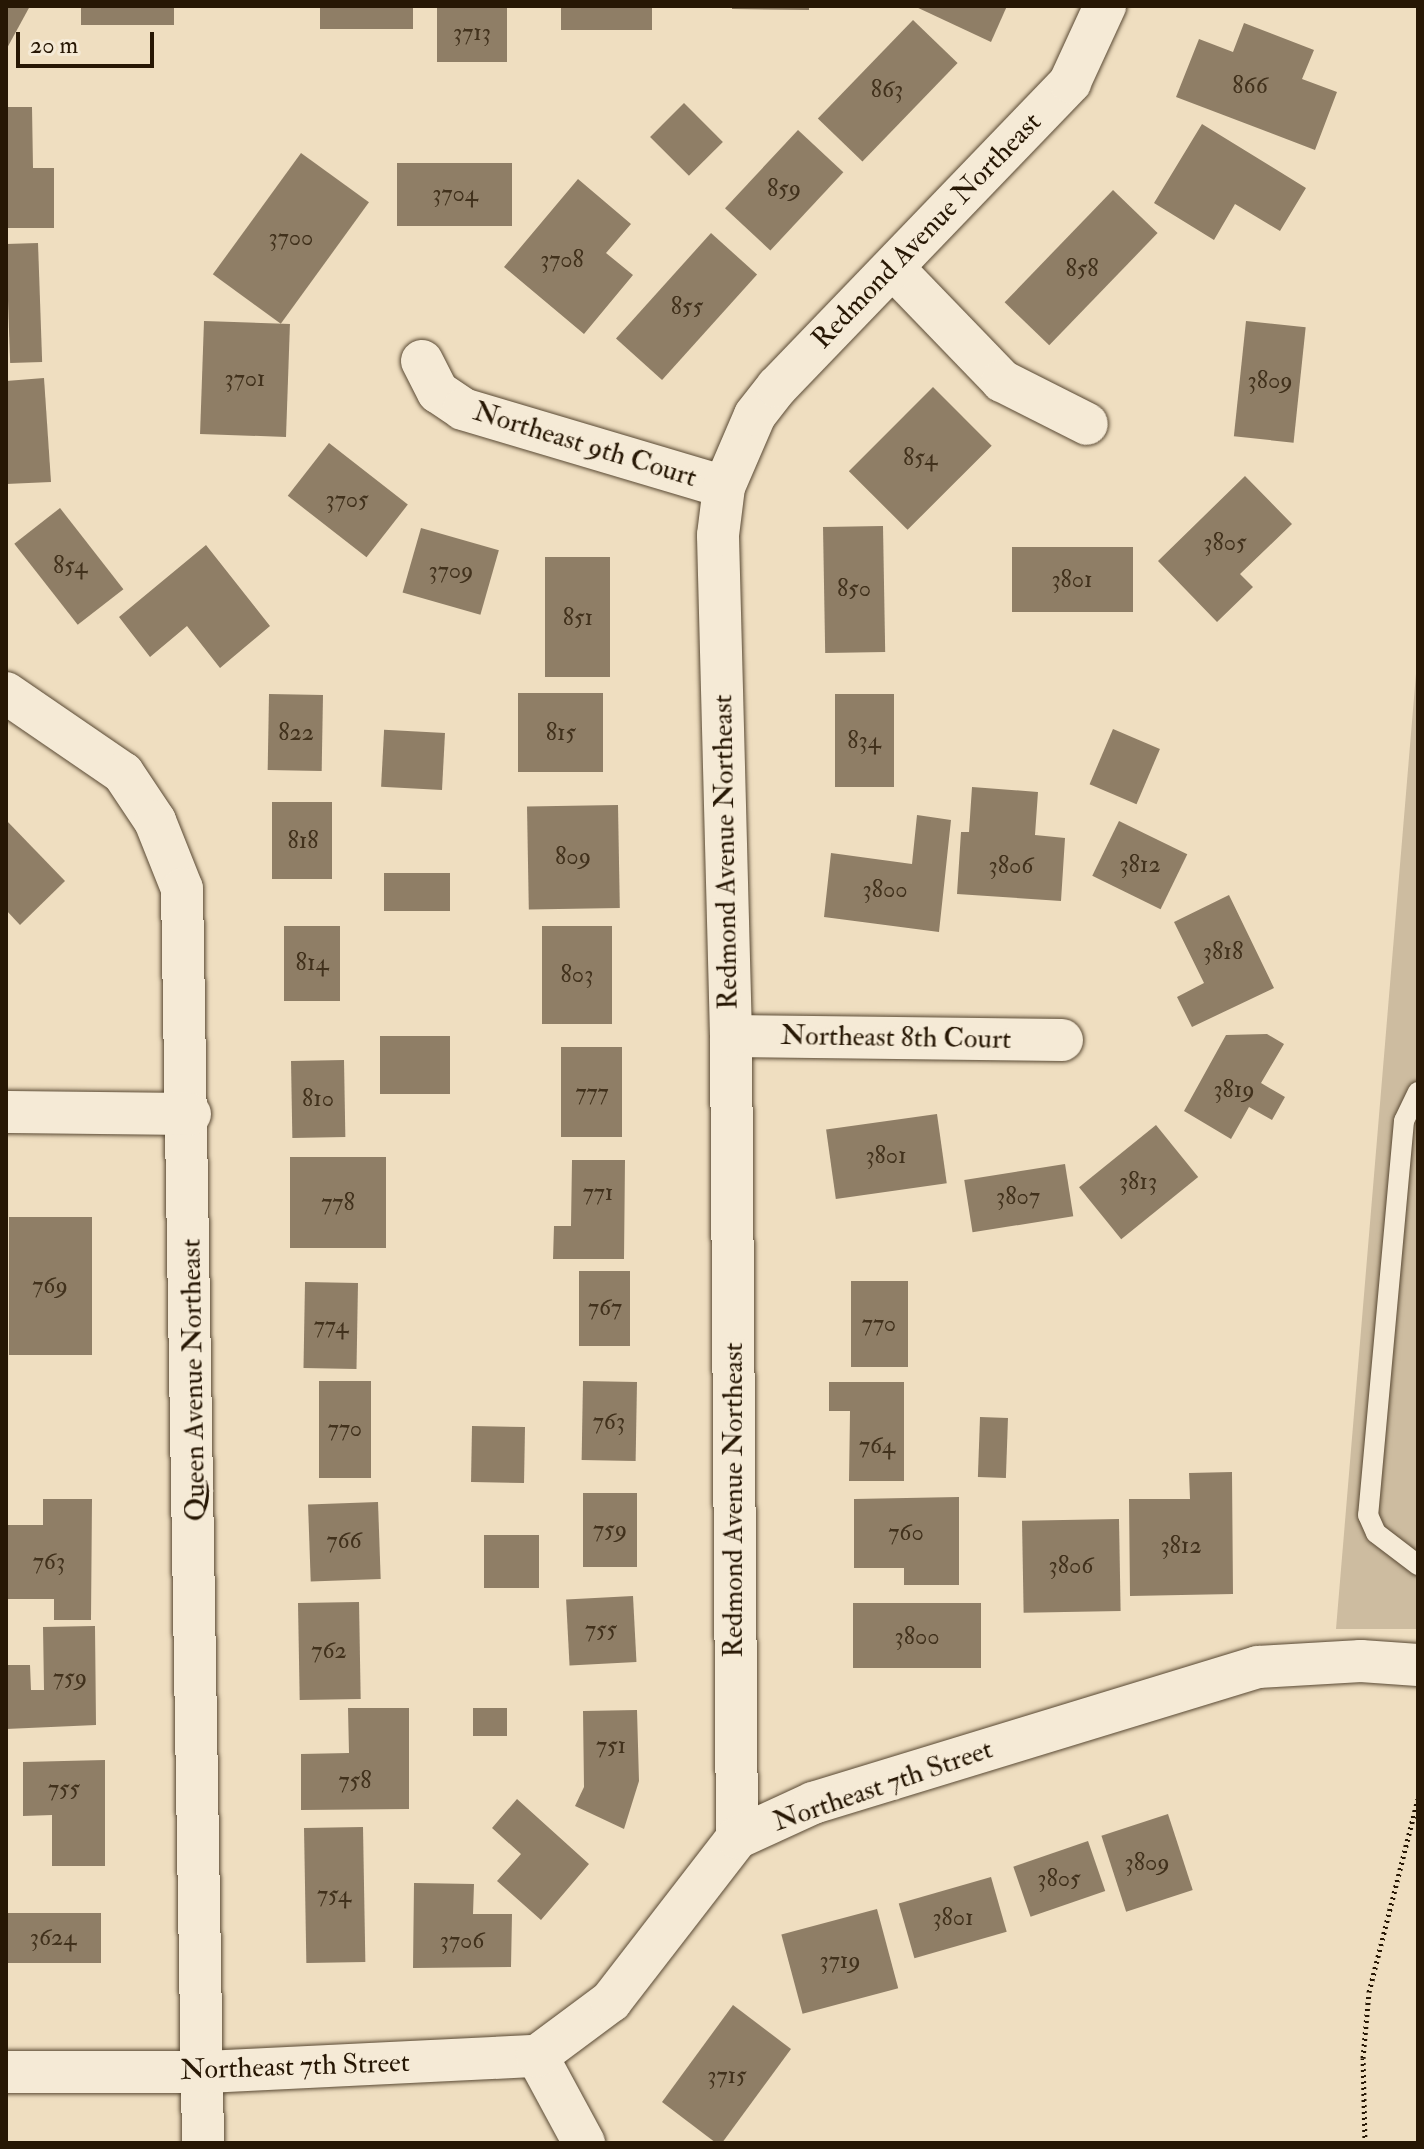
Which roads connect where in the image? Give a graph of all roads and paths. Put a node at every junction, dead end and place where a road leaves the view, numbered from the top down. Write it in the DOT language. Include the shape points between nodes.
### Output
graph roads {
  1 [pos="1105,6"];
  2 [pos="894,269"];
  3 [pos="422,361"];
  4 [pos="1087,424"];
  5 [pos="724,487"];
  6 [pos="6,693"];
  7 [pos="731,1036"];
  8 [pos="1062,1040"];
  9 [pos="1418,1092"];
  10 [pos="6,1112"];
  11 [pos="190,1114"];
  12 [pos="1418,1565"];
  13 [pos="1418,1665"];
  14 [pos="1418,1799"];
  15 [pos="737,1838"];
  16 [pos="537,2056"];
  17 [pos="6,2072"];
  18 [pos="206,2072"];
  19 [pos="203,2143"];
  20 [pos="584,2143"];
  21 [pos="1365,2143"];
  1 -- 2 [label="street, Redmond Avenue Northeast" via="1070,82"];
  2 -- 4 [label="street" via="1002,381"];
  2 -- 5 [label="street, Redmond Avenue Northeast" via="755,415"];
  3 -- 5 [label="street, Northeast 9th Court" via="438,392 463,409"];
  5 -- 7 [label="street, Redmond Avenue Northeast" via="718,535"];
  6 -- 11 [label="street, Queen Avenue Northeast" via="123,773 155,821 182,889"];
  7 -- 8 [label="street, Northeast 8th Court"];
  7 -- 15 [label="street, Redmond Avenue Northeast"];
  9 -- 12 [label="lane" via="1404,1121 1368,1515 1384,1541"];
  10 -- 11 [label="street"];
  11 -- 18 [label="street, Queen Avenue Northeast"];
  13 -- 15 [label="street, Northeast 7th Street" via="1361,1661 1258,1667 813,1803"];
  14 -- 21 [label="path" via="1369,1992 1363,2058"];
  15 -- 16 [label="street, Northeast 7th Street" via="611,2001"];
  16 -- 18 [label="street, Northeast 7th Street"];
  16 -- 20 [label="street"];
  17 -- 18 [label="street, Northeast 7th Street"];
  18 -- 19 [label="street, Queen Avenue Northeast"];
}
